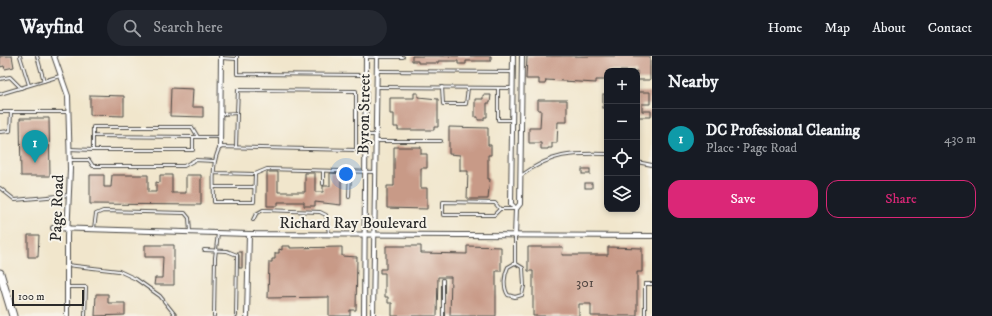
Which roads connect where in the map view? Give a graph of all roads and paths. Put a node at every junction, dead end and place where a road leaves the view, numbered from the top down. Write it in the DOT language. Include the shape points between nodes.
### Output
graph roads {
  1 [pos="20,56"];
  2 [pos="37,56"];
  3 [pos="54,56"];
  4 [pos="513,56"];
  5 [pos="522,56"];
  6 [pos="221,57"];
  7 [pos="237,57"];
  8 [pos="366,57"];
  9 [pos="376,57"];
  10 [pos="403,57"];
  11 [pos="376,70"];
  12 [pos="512,72"];
  13 [pos="366,75"];
  14 [pos="61,76"];
  15 [pos="0,80"];
  16 [pos="44,81"];
  17 [pos="29,86"];
  18 [pos="376,87"];
  19 [pos="442,87"];
  20 [pos="21,88"];
  21 [pos="468,88"];
  22 [pos="498,88"];
  23 [pos="512,88"];
  24 [pos="0,94"];
  25 [pos="0,112"];
  26 [pos="11,112"];
  27 [pos="68,112"];
  28 [pos="237,113"];
  29 [pos="220,114"];
  30 [pos="512,120"];
  31 [pos="0,132"];
  32 [pos="365,135"];
  33 [pos="376,135"];
  34 [pos="93,136"];
  35 [pos="193,137"];
  36 [pos="198,137"];
  37 [pos="220,137"];
  38 [pos="375,141"];
  39 [pos="441,141"];
  40 [pos="220,147"];
  41 [pos="236,147"];
  42 [pos="69,149"];
  43 [pos="93,150"];
  44 [pos="604,154"];
  45 [pos="70,160"];
  46 [pos="214,161"];
  47 [pos="640,163"];
  48 [pos="652,165"];
  49 [pos="323,170"];
  50 [pos="350,171"];
  51 [pos="365,172"];
  52 [pos="375,172"];
  53 [pos="214,173"];
  54 [pos="255,174"];
  55 [pos="520,176"];
  56 [pos="323,184"];
  57 [pos="214,187"];
  58 [pos="254,187"];
  59 [pos="0,188"];
  60 [pos="69,196"];
  61 [pos="349,198"];
  62 [pos="500,209"];
  63 [pos="516,209"];
  64 [pos="253,220"];
  65 [pos="53,228"];
  66 [pos="68,228"];
  67 [pos="94,230"];
  68 [pos="190,232"];
  69 [pos="218,233"];
  70 [pos="249,234"];
  71 [pos="329,234"];
  72 [pos="364,235"];
  73 [pos="374,235"];
  74 [pos="515,236"];
  75 [pos="652,236"];
  76 [pos="204,250"];
  77 [pos="217,250"];
  78 [pos="515,264"];
  79 [pos="67,265"];
  80 [pos="0,273"];
  81 [pos="443,280"];
  82 [pos="652,284"];
  83 [pos="67,287"];
  84 [pos="364,300"];
  85 [pos="373,301"];
  86 [pos="13,316"];
  87 [pos="67,316"];
  88 [pos="85,316"];
  89 [pos="175,316"];
  90 [pos="214,316"];
  91 [pos="236,316"];
  92 [pos="247,316"];
  93 [pos="364,316"];
  94 [pos="373,316"];
  95 [pos="443,316"];
  96 [pos="644,316"];
  1 -- 17 [label="lane"];
  2 -- 16 [label="lane"];
  3 -- 14 [label="street, Page Road"];
  4 -- 12 [label="street"];
  5 -- 55 [label="street"];
  6 -- 7 [label="lane"];
  6 -- 29 [label="street"];
  7 -- 13 [label="lane" via="237,74"];
  8 -- 9 [label="lane"];
  8 -- 13 [label="street, Byron Street"];
  9 -- 10 [label="lane"];
  9 -- 11 [label="street, Byron Street"];
  11 -- 12 [label="lane"];
  11 -- 18 [label="street, Byron Street"];
  12 -- 23 [label="street"];
  13 -- 32 [label="street, Byron Street"];
  14 -- 16 [label="lane"];
  14 -- 27 [label="street, Page Road" via="68,96"];
  15 -- 20 [label="lane" via="10,77"];
  16 -- 17 [label="lane"];
  17 -- 20 [label="lane"];
  18 -- 19 [label="lane"];
  18 -- 33 [label="street, Byron Street"];
  19 -- 21 [label="lane"];
  19 -- 21 [label="lane" via="443,104 466,104"];
  20 -- 24 [label="lane"];
  21 -- 22 [label="lane"];
  22 -- 23 [label="lane"];
  22 -- 30 [label="lane" via="498,120"];
  23 -- 30 [label="street"];
  25 -- 26 [label="lane"];
  26 -- 27 [label="lane"];
  26 -- 31 [label="lane" via="10,131"];
  27 -- 42 [label="street, Page Road"];
  28 -- 29 [label="lane"];
  28 -- 41 [label="lane"];
  28 -- 41 [label="lane" via="238,90 356,91 356,150"];
  29 -- 37 [label="street"];
  30 -- 63 [label="street" via="511,204"];
  32 -- 33 [label="lane"];
  32 -- 51 [label="street, Byron Street"];
  33 -- 38 [label="street, Byron Street"];
  34 -- 35 [label="lane"];
  34 -- 36 [label="lane" via="93,127 192,128"];
  34 -- 43 [label="lane"];
  35 -- 36 [label="lane"];
  35 -- 43 [label="lane" via="193,150"];
  36 -- 37 [label="lane"];
  37 -- 40 [label="street"];
  38 -- 39 [label="lane"];
  38 -- 52 [label="street, Byron Street"];
  40 -- 41 [label="lane"];
  40 -- 46 [label="lane"];
  42 -- 43 [label="lane"];
  42 -- 45 [label="street, Page Road"];
  44 -- 55 [label="lane" via="573,153 544,161"];
  45 -- 46 [label="lane" via="89,160 93,166 184,166 195,160"];
  45 -- 60 [label="street, Page Road"];
  46 -- 53 [label="lane"];
  47 -- 48 [label="lane"];
  49 -- 50 [label="lane"];
  49 -- 54 [label="lane" via="267,169"];
  49 -- 56 [label="lane"];
  50 -- 51 [label="lane"];
  50 -- 61 [label="lane"];
  51 -- 52 [label="lane"];
  51 -- 72 [label="street, Byron Street"];
  52 -- 73 [label="street, Byron Street"];
  53 -- 54 [label="lane"];
  53 -- 57 [label="lane"];
  54 -- 58 [label="lane"];
  55 -- 63 [label="street" via="520,204"];
  57 -- 58 [label="lane"];
  57 -- 58 [label="lane" via="214,202 254,202"];
  59 -- 60 [label="lane" via="15,200"];
  60 -- 66 [label="street, Page Road"];
  62 -- 62 [label="lane" via="494,215 443,215 443,202 495,203"];
  62 -- 63 [label="lane"];
  63 -- 74 [label="street"];
  64 -- 71 [label="lane" via="256,214 263,210 320,212 326,215"];
  65 -- 66 [label="street, Richard Ray Boulevard"];
  66 -- 67 [label="street, Richard Ray Boulevard"];
  66 -- 79 [label="street, Page Road"];
  67 -- 68 [label="street, Richard Ray Boulevard"];
  67 -- 68 [label="lane" via="96,214 104,211 185,213 189,218"];
  68 -- 69 [label="street, Richard Ray Boulevard"];
  69 -- 70 [label="street, Richard Ray Boulevard"];
  69 -- 77 [label="lane"];
  70 -- 71 [label="street, Richard Ray Boulevard"];
  70 -- 92 [label="street"];
  71 -- 72 [label="street, Richard Ray Boulevard"];
  72 -- 73 [label="street, Richard Ray Boulevard"];
  72 -- 84 [label="street, Byron Street"];
  73 -- 74 [label="street, Richard Ray Boulevard"];
  73 -- 85 [label="street, Byron Street"];
  74 -- 75 [label="street, Richard Ray Boulevard"];
  74 -- 78 [label="lane"];
  76 -- 77 [label="lane"];
  77 -- 90 [label="lane"];
  77 -- 91 [label="lane" via="237,255"];
  78 -- 78 [label="lane" via="508,267 505,274 505,291 515,297 522,295 524,286 523,268"];
  79 -- 83 [label="street, Page Road"];
  79 -- 89 [label="lane" via="120,271 160,296"];
  80 -- 86 [label="main road"];
  81 -- 95 [label="lane"];
  82 -- 96 [label="lane" via="645,284"];
  83 -- 87 [label="street, Page Road"];
  83 -- 88 [label="lane" via="86,287"];
  84 -- 85 [label="street"];
  84 -- 93 [label="street, Byron Street"];
  85 -- 94 [label="street, Byron Street"];
}
